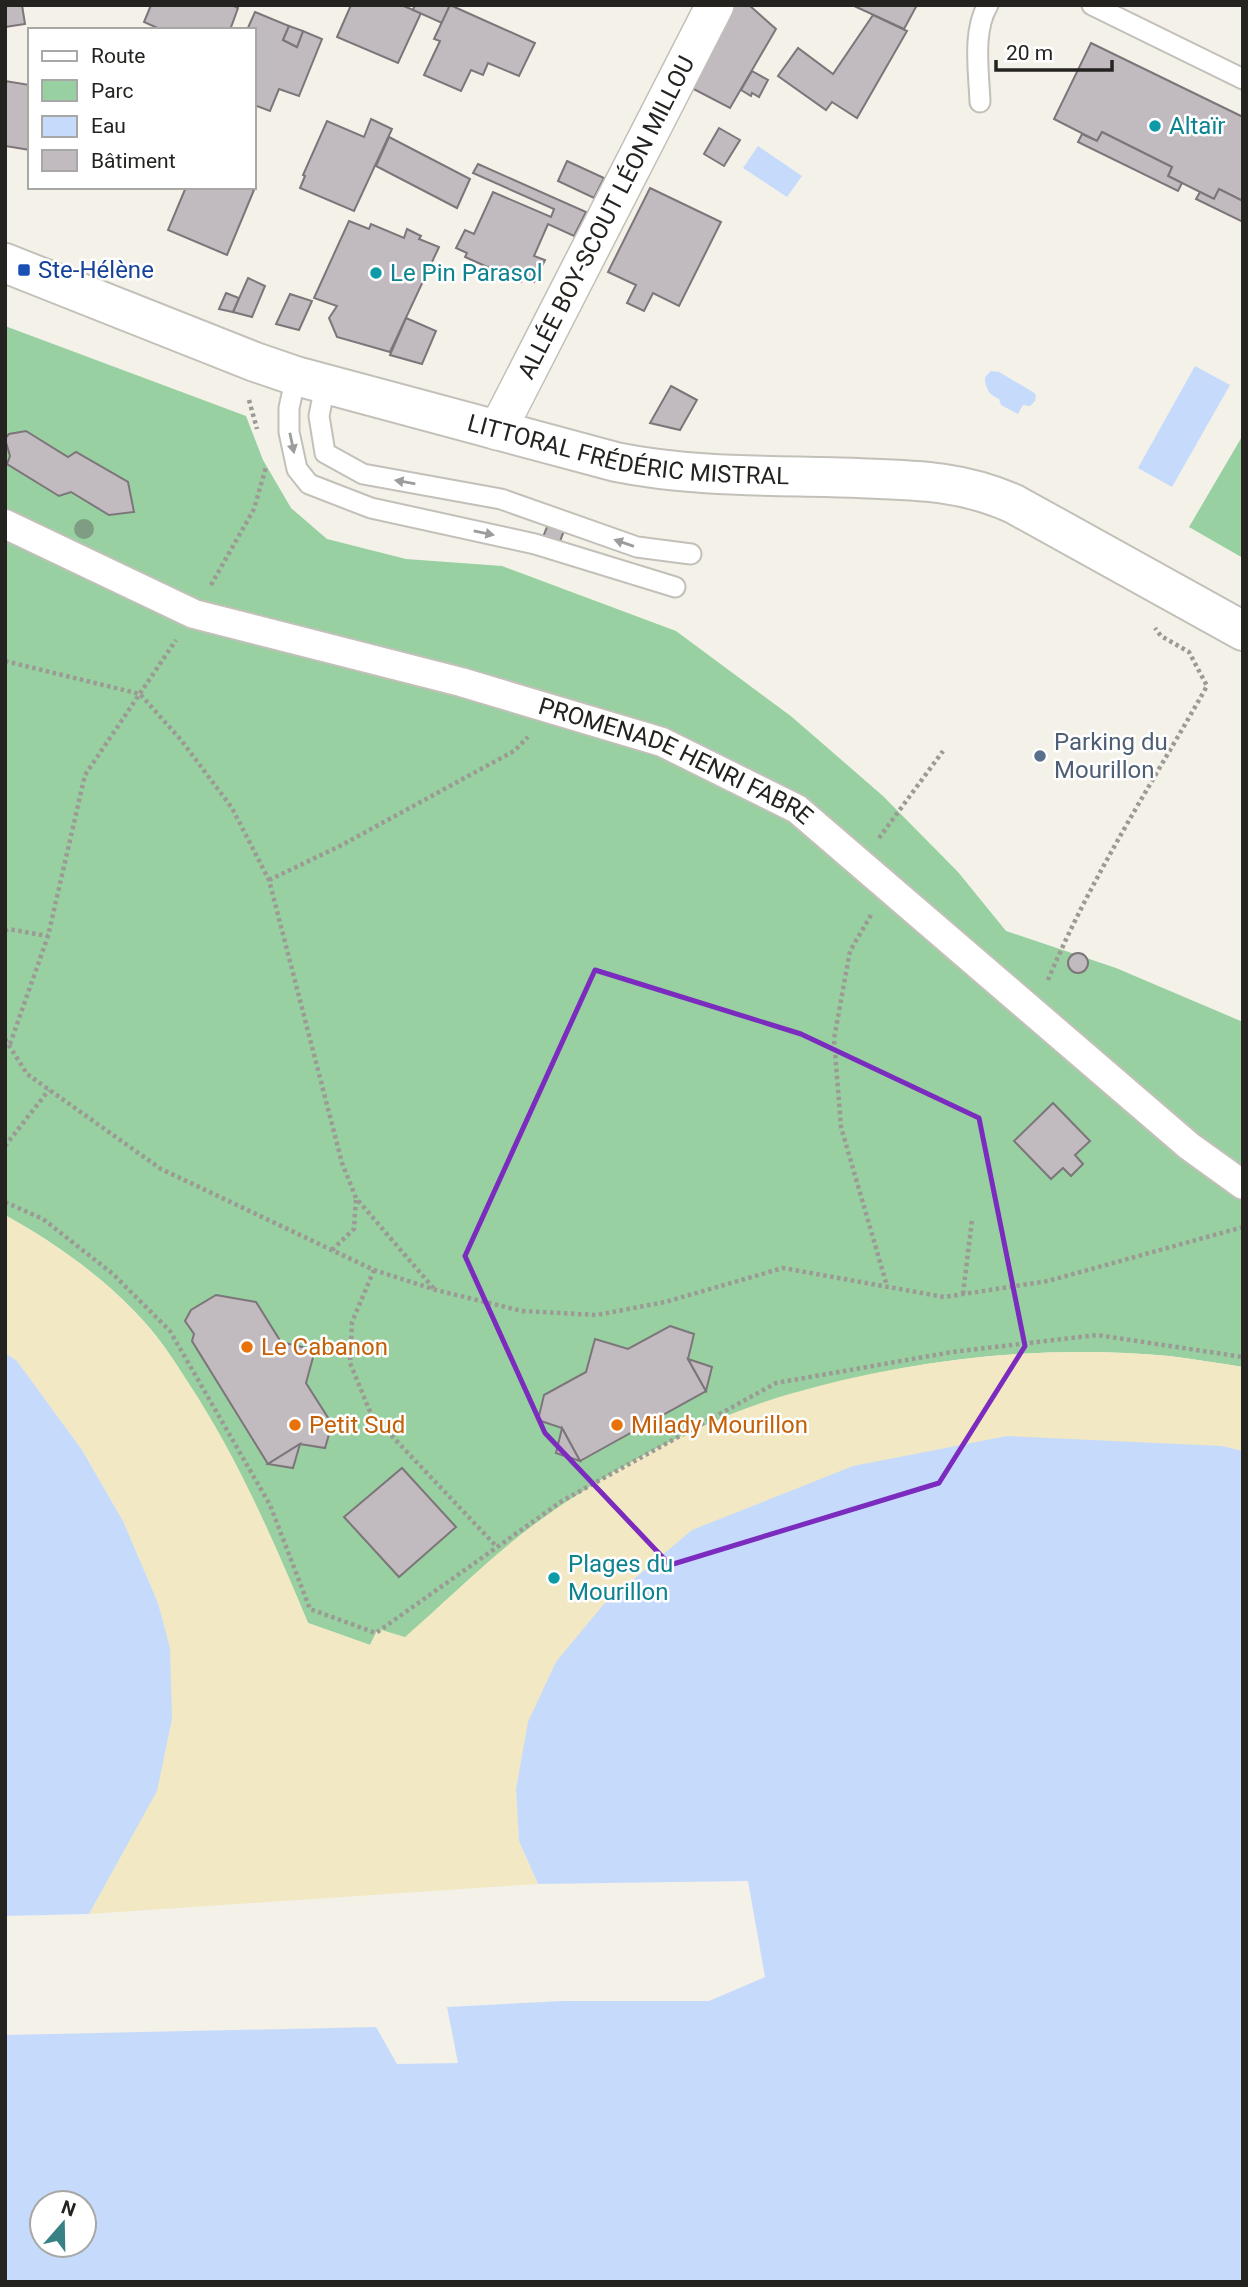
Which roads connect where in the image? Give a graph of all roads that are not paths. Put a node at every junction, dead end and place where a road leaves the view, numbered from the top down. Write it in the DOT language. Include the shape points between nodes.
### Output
graph roads {
  1 [pos="715,5"];
  2 [pos="988,5"];
  3 [pos="1092,5"];
  4 [pos="1243,79"];
  5 [pos="979,103"];
  6 [pos="5,263"];
  7 [pos="311,380"];
  8 [pos="497,431"];
  9 [pos="5,524"];
  10 [pos="691,554"];
  11 [pos="675,587"];
  12 [pos="1243,631"];
  13 [pos="1243,1185"];
  1 -- 8 [label="street, ALLÉE BOY-SCOUT LÉON MILLOU"];
  2 -- 5 [label="lane" via="979,38"];
  3 -- 4 [label="lane"];
  6 -- 7 [label="main road, LITTORAL FRÉDÉRIC MISTRAL"];
  7 -- 8 [label="main road, LITTORAL FRÉDÉRIC MISTRAL"];
  10 -- 7 [label="lane, one-way" via="637,547 501,499 363,474 325,453"];
  7 -- 11 [label="lane, one-way" via="289,408 289,432 298,469 309,484 371,508 535,544"];
  8 -- 12 [label="main road, LITTORAL FRÉDÉRIC MISTRAL" via="642,467 929,481 987,492"];
  9 -- 13 [label="street, PROMENADE HENRI FABRE" via="194,614 461,682 662,742 797,809 1189,1146"];
}
